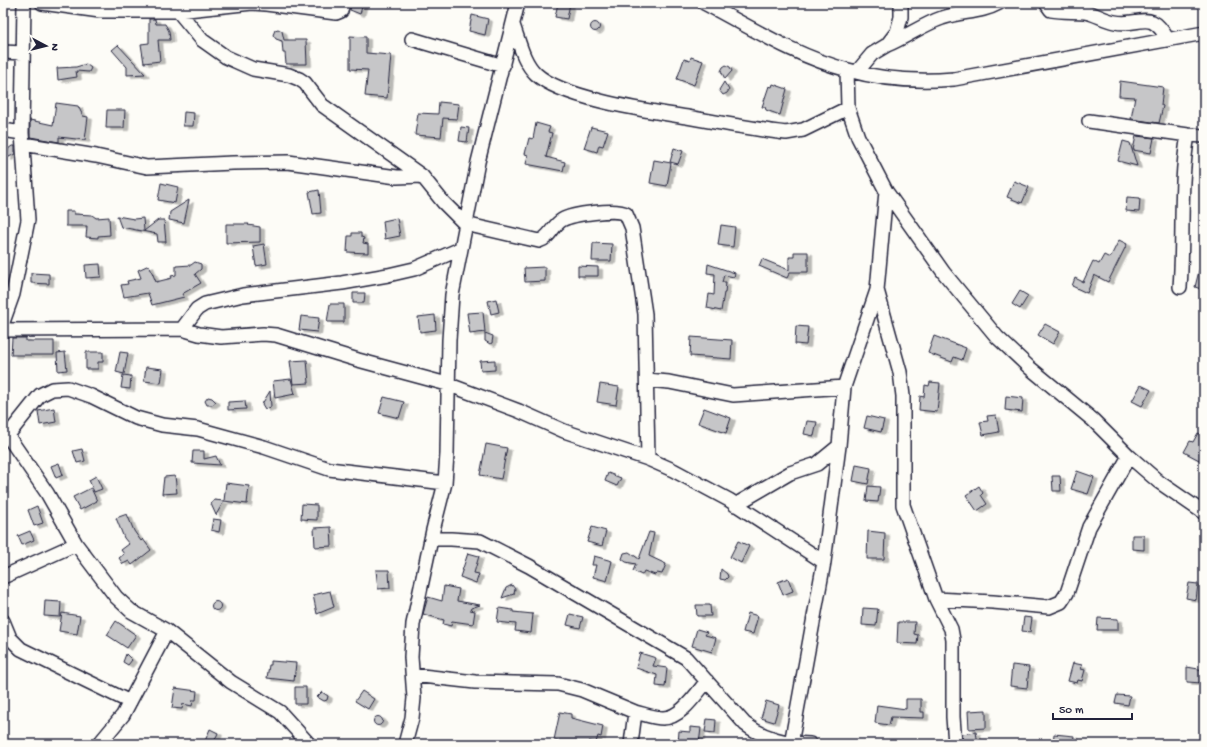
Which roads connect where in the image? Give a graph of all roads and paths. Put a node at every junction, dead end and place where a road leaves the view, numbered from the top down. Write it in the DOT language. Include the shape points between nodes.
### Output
graph roads {
  1 [pos="24,3"];
  2 [pos="42,3"];
  3 [pos="343,3"];
  4 [pos="518,3"];
  5 [pos="704,3"];
  6 [pos="901,3"];
  7 [pos="999,3"];
  8 [pos="1046,3"];
  9 [pos="178,11"];
  10 [pos="513,25"];
  11 [pos="1204,33"];
  12 [pos="412,39"];
  13 [pos="1168,40"];
  14 [pos="887,45"];
  15 [pos="3,52"];
  16 [pos="23,53"];
  17 [pos="502,66"];
  18 [pos="852,71"];
  19 [pos="848,108"];
  20 [pos="1089,121"];
  21 [pos="3,130"];
  22 [pos="1188,135"];
  23 [pos="1204,136"];
  24 [pos="23,138"];
  25 [pos="422,176"];
  26 [pos="886,191"];
  27 [pos="465,224"];
  28 [pos="460,249"];
  29 [pos="1180,287"];
  30 [pos="877,290"];
  31 [pos="3,322"];
  32 [pos="182,329"];
  33 [pos="3,330"];
  34 [pos="647,380"];
  35 [pos="447,384"];
  36 [pos="844,387"];
  37 [pos="5,432"];
  38 [pos="839,446"];
  39 [pos="1129,456"];
  40 [pos="648,459"];
  41 [pos="445,484"];
  42 [pos="735,505"];
  43 [pos="1204,513"];
  44 [pos="431,540"];
  45 [pos="76,544"];
  46 [pos="824,562"];
  47 [pos="3,577"];
  48 [pos="936,599"];
  49 [pos="3,621"];
  50 [pos="167,631"];
  51 [pos="413,675"];
  52 [pos="707,681"];
  53 [pos="130,702"];
  54 [pos="635,712"];
  55 [pos="99,744"];
  56 [pos="309,744"];
  57 [pos="405,744"];
  58 [pos="631,744"];
  59 [pos="791,744"];
  60 [pos="810,744"];
  61 [pos="955,744"];
  1 -- 16 [label="street"];
  2 -- 9 [label="street" via="100,10"];
  3 -- 9 [label="street" via="341,11 336,13 252,3"];
  4 -- 10 [label="street"];
  5 -- 18 [label="street" via="787,46"];
  6 -- 14 [label="street" via="900,26"];
  7 -- 14 [label="street" via="986,9 937,20"];
  8 -- 13 [label="street" via="1051,10 1086,12 1115,22 1150,21 1161,27"];
  9 -- 25 [label="street" via="193,31 214,50 245,66 299,79 322,106"];
  10 -- 17 [label="street"];
  10 -- 19 [label="street" via="525,60 537,76 571,92 615,104 786,133 803,130"];
  11 -- 13 [label="street"];
  12 -- 17 [label="street"];
  13 -- 18 [label="street" via="954,79 900,80"];
  14 -- 18 [label="street"];
  15 -- 16 [label="street"];
  16 -- 24 [label="street"];
  17 -- 27 [label="street"];
  18 -- 19 [label="street"];
  19 -- 26 [label="street" via="858,137"];
  20 -- 22 [label="street"];
  21 -- 24 [label="street"];
  22 -- 23 [label="street"];
  22 -- 29 [label="street" via="1184,168"];
  24 -- 25 [label="street" via="147,167 288,162 397,177"];
  24 -- 31 [label="street" via="28,226 13,294"];
  25 -- 27 [label="street" via="442,202"];
  26 -- 30 [label="street"];
  26 -- 39 [label="street" via="929,254 997,337 1093,420"];
  27 -- 28 [label="street"];
  27 -- 34 [label="street" via="540,241 563,220 572,217 619,211 626,214 632,228 643,298"];
  28 -- 32 [label="street" via="414,269 388,275 243,295 205,304 197,309"];
  28 -- 35 [label="street" via="452,295"];
  30 -- 36 [label="street"];
  30 -- 48 [label="street" via="900,372 903,396 903,505"];
  32 -- 33 [label="street"];
  32 -- 35 [label="street" via="221,337 276,335"];
  34 -- 36 [label="street" via="743,396"];
  34 -- 40 [label="street"];
  35 -- 40 [label="street" via="564,431"];
  35 -- 41 [label="street"];
  36 -- 38 [label="street"];
  37 -- 41 [label="street" via="40,395 52,389 68,388 136,418 162,425 198,429 329,468"];
  37 -- 45 [label="street" via="47,493"];
  38 -- 42 [label="street" via="817,464 785,476"];
  38 -- 46 [label="street"];
  39 -- 43 [label="street" via="1159,482"];
  39 -- 48 [label="street" via="1089,527 1067,593 1061,602 1049,608"];
  40 -- 42 [label="street" via="702,485"];
  41 -- 44 [label="street"];
  42 -- 46 [label="street"];
  44 -- 51 [label="street" via="413,624"];
  44 -- 52 [label="street" via="480,541 530,566 686,658"];
  45 -- 47 [label="street"];
  45 -- 50 [label="street" via="116,597 131,611"];
  46 -- 59 [label="street"];
  48 -- 61 [label="street" via="953,640"];
  49 -- 53 [label="street" via="10,638 21,649"];
  50 -- 53 [label="street"];
  50 -- 56 [label="street" via="231,682 280,712"];
  51 -- 54 [label="street" via="475,682 558,684 582,690"];
  51 -- 57 [label="street" via="412,718"];
  52 -- 54 [label="street" via="684,707 672,716 664,718"];
  52 -- 59 [label="street" via="745,724 766,736"];
  53 -- 55 [label="street"];
  54 -- 58 [label="street"];
  59 -- 60 [label="street"];
}
